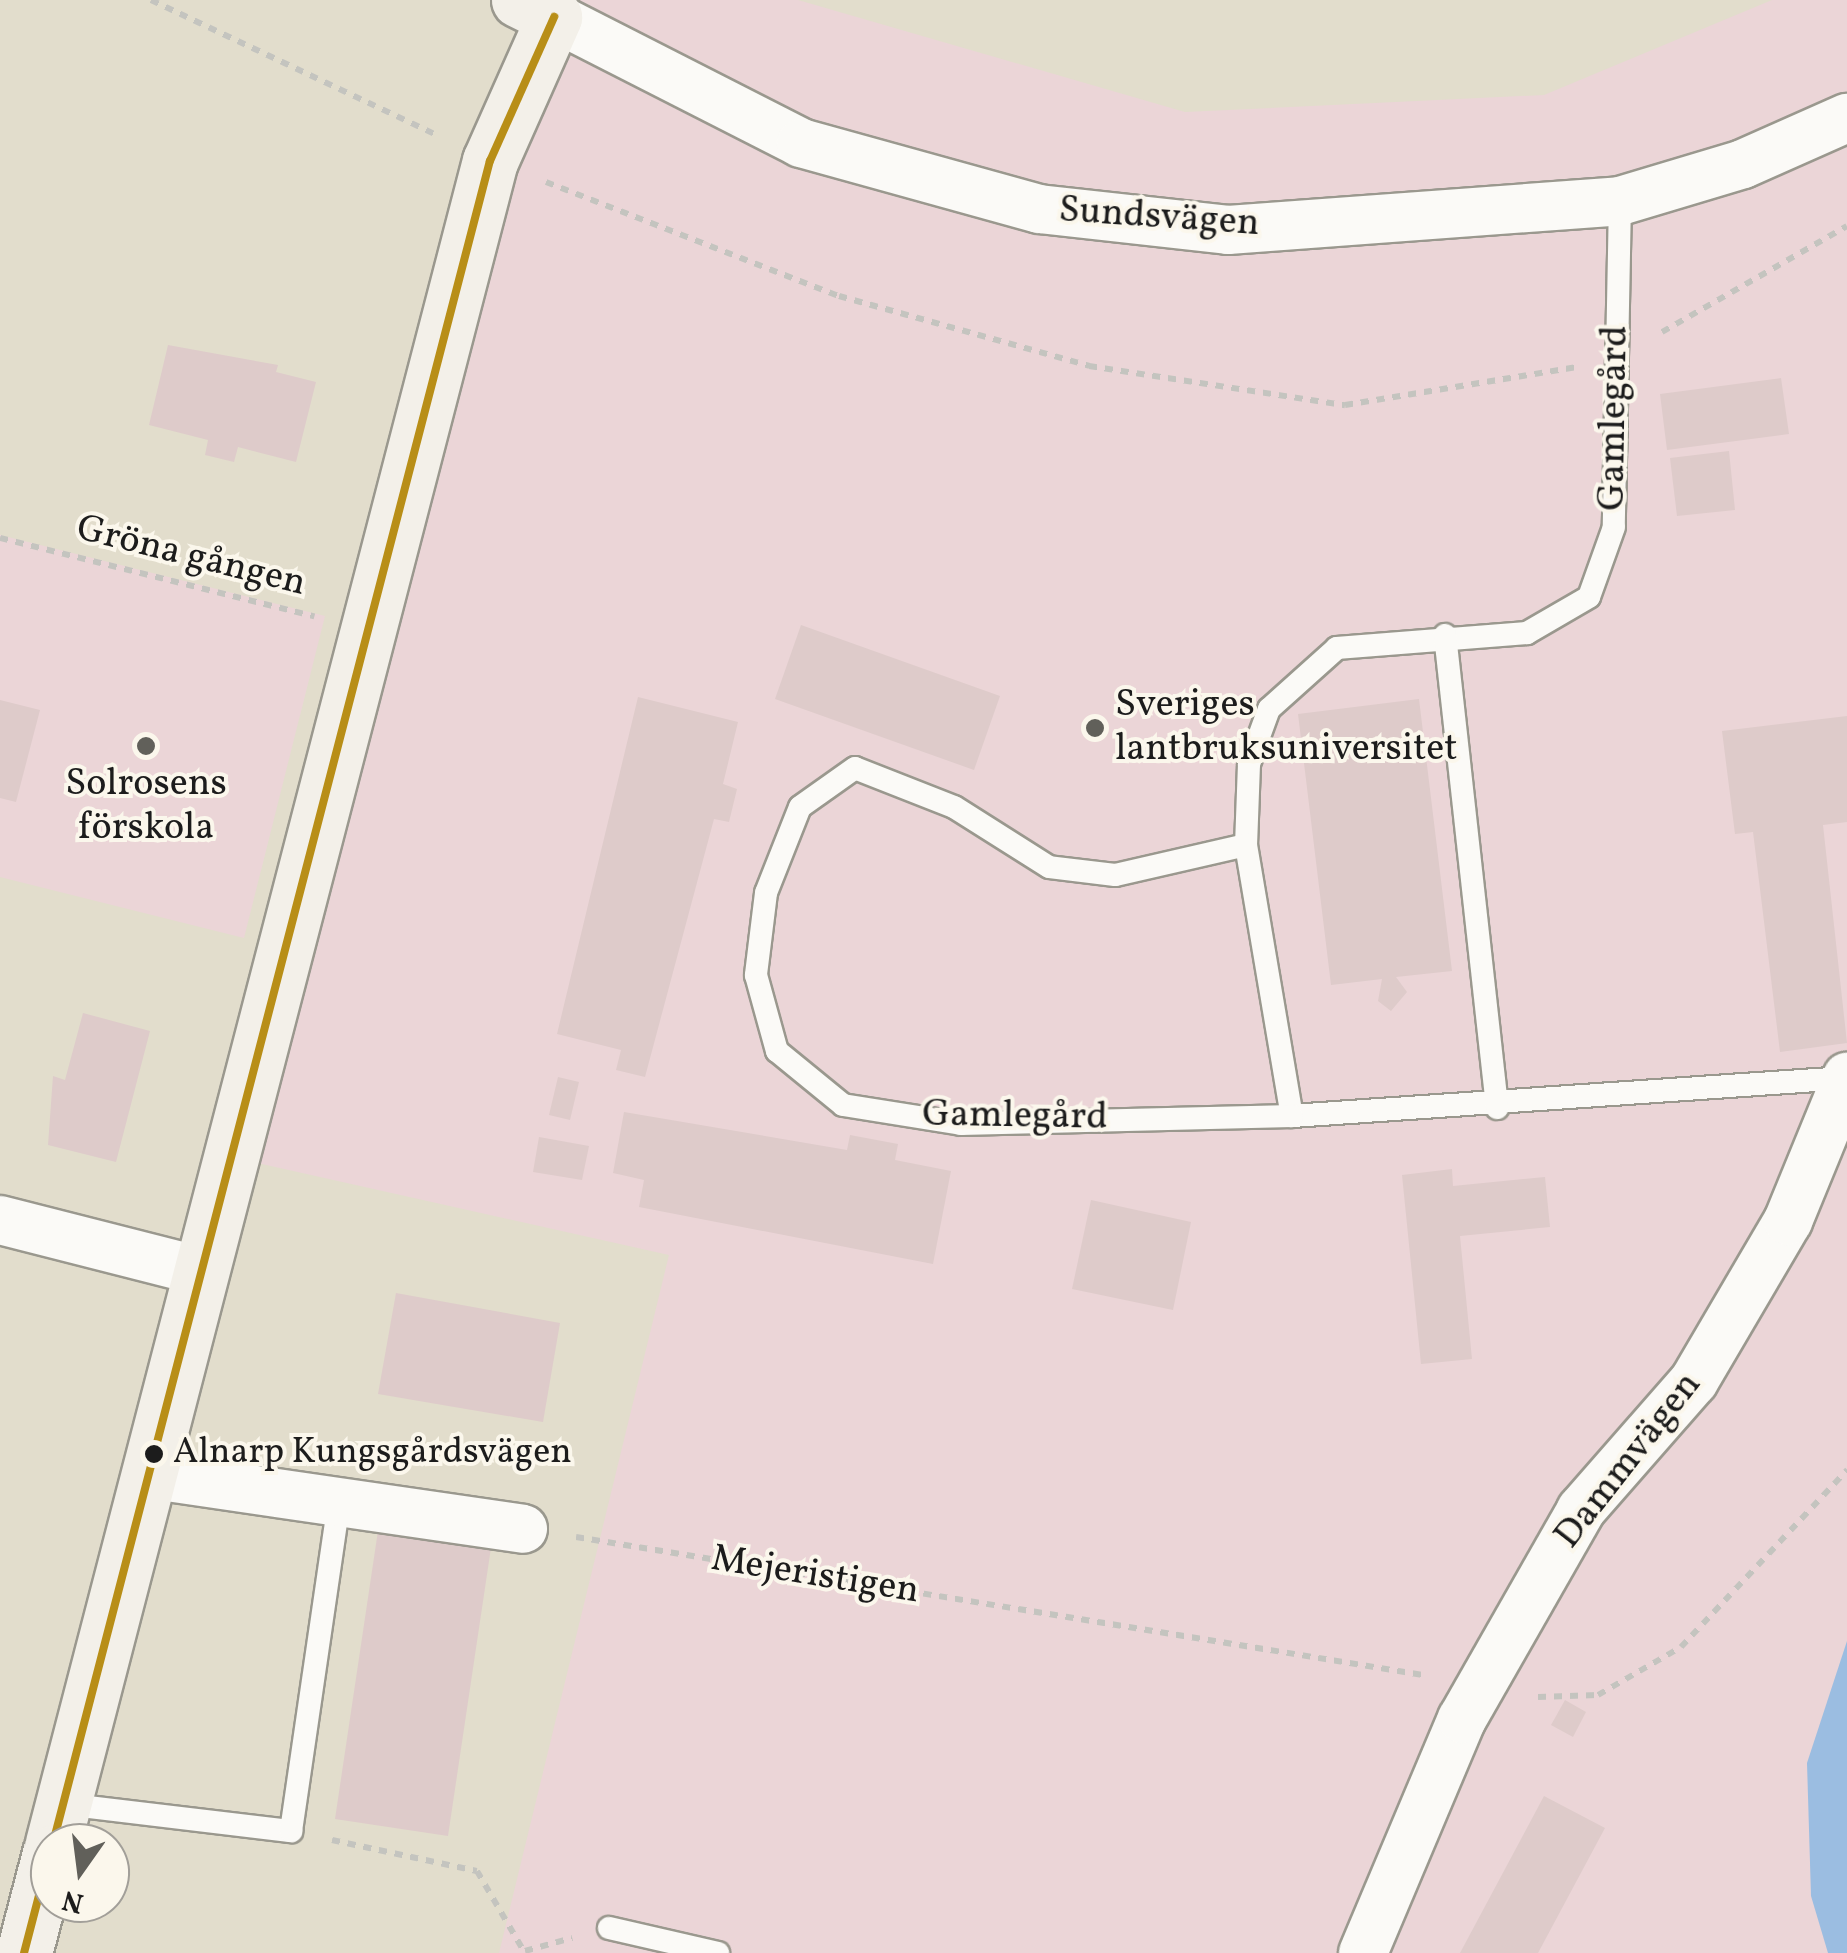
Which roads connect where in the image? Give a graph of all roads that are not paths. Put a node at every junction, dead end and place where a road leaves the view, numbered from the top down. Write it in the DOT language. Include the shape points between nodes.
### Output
graph roads {
  1 [pos="537,9"];
  2 [pos="1847,118"];
  3 [pos="1620,201"];
  4 [pos="1446,635"];
  5 [pos="1246,845"];
  6 [pos="1846,1078"];
  7 [pos="1497,1108"];
  8 [pos="1292,1116"];
  9 [pos="0,1220"];
  10 [pos="200,1271"];
  11 [pos="148,1474"];
  12 [pos="338,1502"];
  13 [pos="523,1528"];
  14 [pos="58,1823"];
  15 [pos="130,1833"];
  16 [pos="32,1923"];
  17 [pos="610,1928"];
  18 [pos="24,1953"];
  19 [pos="718,1953"];
  20 [pos="1364,1953"];
  1 -- 3 [label="street, Sundsvägen" via="801,143 1039,210 1228,230"];
  1 -- 10 [label="street" via="490,161"];
  2 -- 3 [label="street, Sundsvägen" via="1743,164"];
  3 -- 4 [label="lane, Gamlegård" via="1614,527 1589,597 1526,633"];
  4 -- 5 [label="lane, Gamlegård" via="1337,648 1269,710 1250,764"];
  4 -- 7 [label="lane"];
  5 -- 8 [label="lane, Gamlegård"];
  5 -- 8 [label="lane, Gamlegård" via="1115,874 1049,866 954,807 855,768 800,806 766,892 756,975 777,1050 843,1105 961,1124"];
  6 -- 7 [label="lane, Gamlegård"];
  6 -- 20 [label="street, Dammvägen" via="1788,1220 1694,1381 1581,1510 1482,1684"];
  7 -- 8 [label="lane, Gamlegård"];
  9 -- 10 [label="street"];
  10 -- 11 [label="street"];
  11 -- 12 [label="street"];
  11 -- 14 [label="street"];
  12 -- 13 [label="street"];
  12 -- 15 [label="lane" via="291,1832"];
  16 -- 18 [label="street"];
  17 -- 19 [label="lane"];
}
